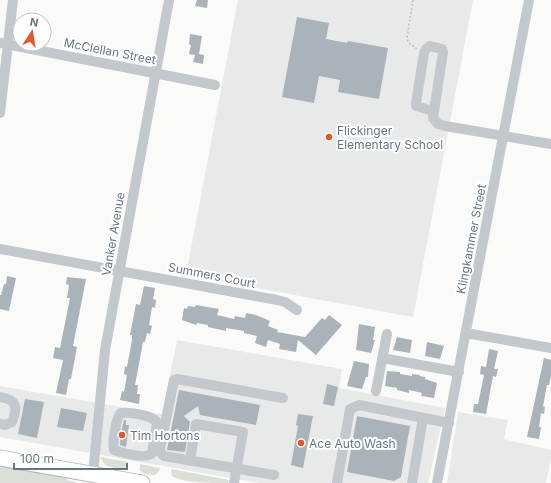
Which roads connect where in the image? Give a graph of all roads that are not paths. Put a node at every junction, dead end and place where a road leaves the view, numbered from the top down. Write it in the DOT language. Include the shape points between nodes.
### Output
graph roads {
  1 [pos="13,0"];
  2 [pos="169,0"];
  3 [pos="529,0"];
  4 [pos="4,43"];
  5 [pos="156,73"];
  6 [pos="215,85"];
  7 [pos="433,111"];
  8 [pos="0,113"];
  9 [pos="503,136"];
  10 [pos="551,144"];
  11 [pos="0,249"];
  12 [pos="120,271"];
  13 [pos="297,310"];
  14 [pos="466,333"];
  15 [pos="387,334"];
  16 [pos="551,348"];
  17 [pos="382,358"];
  18 [pos="459,372"];
  19 [pos="376,391"];
  20 [pos="0,397"];
  21 [pos="283,398"];
  22 [pos="423,418"];
  23 [pos="449,423"];
  24 [pos="3,425"];
  25 [pos="136,455"];
  26 [pos="0,458"];
  27 [pos="190,460"];
  28 [pos="237,468"];
  29 [pos="274,475"];
  30 [pos="92,479"];
  31 [pos="142,483"];
  32 [pos="234,483"];
  33 [pos="337,483"];
  34 [pos="412,483"];
  35 [pos="437,483"];
  1 -- 4 [label="street"];
  2 -- 5 [label="street, Vanker Avenue"];
  3 -- 9 [label="street, Klingkammer Street"];
  4 -- 5 [label="street, McClellan Street"];
  4 -- 8 [label="street"];
  5 -- 6 [label="street, McClellan Street"];
  5 -- 12 [label="street, Vanker Avenue"];
  7 -- 7 [label="street" via="416,106 424,53 430,46 444,52"];
  7 -- 9 [label="street" via="433,118 438,124"];
  9 -- 10 [label="street"];
  9 -- 14 [label="street, Klingkammer Street"];
  11 -- 12 [label="street, Summers Court"];
  12 -- 13 [label="street, Summers Court" via="285,302"];
  12 -- 30 [label="street, Vanker Avenue" via="105,350"];
  14 -- 16 [label="street"];
  14 -- 18 [label="street, Klingkammer Street"];
  15 -- 17 [label="street"];
  17 -- 18 [label="street"];
  17 -- 19 [label="street"];
  18 -- 23 [label="street, Klingkammer Street"];
  20 -- 24 [label="street" via="16,405 13,421"];
  21 -- 27 [label="street" via="174,380 160,449 164,456"];
  22 -- 23 [label="street"];
  22 -- 33 [label="street" via="359,405 350,409"];
  22 -- 34 [label="street"];
  23 -- 35 [label="street, Klingkammer Street"];
  25 -- 25 [label="street" via="147,457 152,453 157,422 150,417 121,413 118,416 113,448"];
  26 -- 30 [label="highway"];
  27 -- 28 [label="street"];
  27 -- 28 [label="street" via="196,424 220,428 243,432"];
  28 -- 29 [label="street"];
  28 -- 32 [label="street"];
  30 -- 31 [label="highway"];
}
